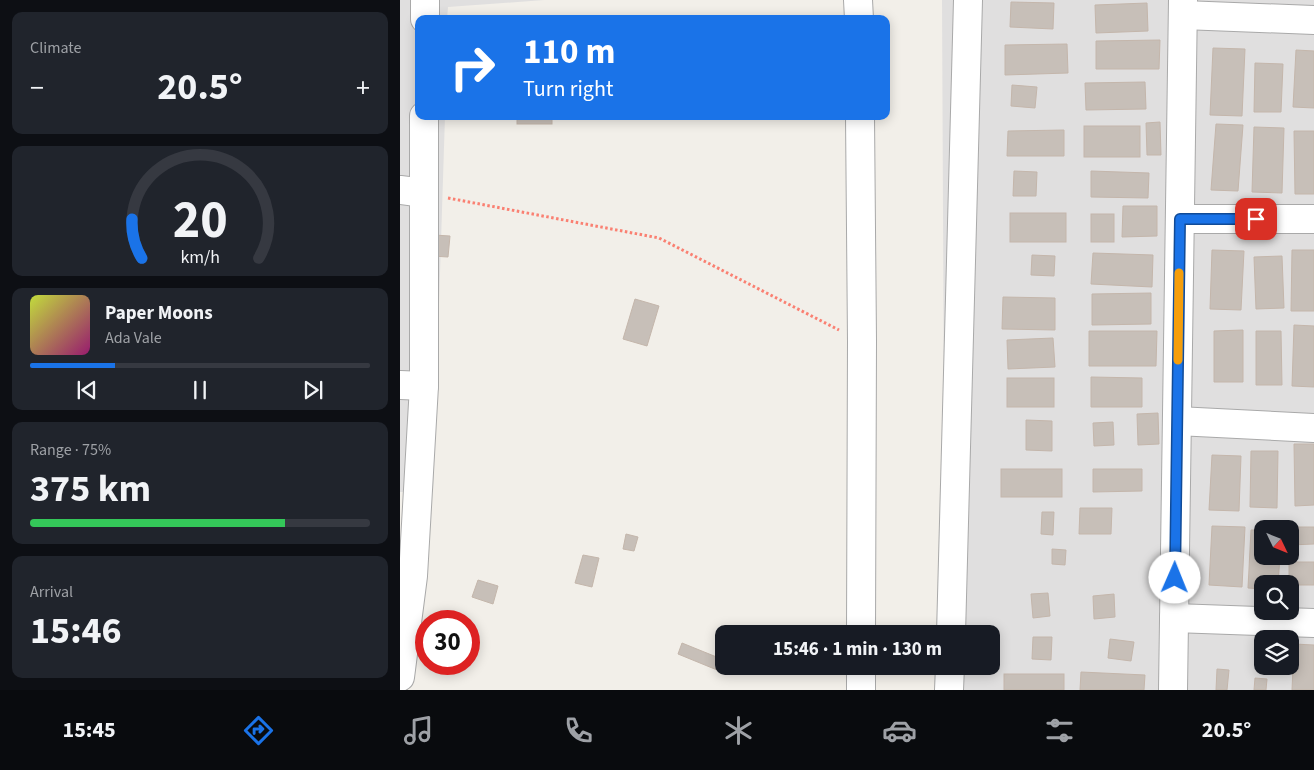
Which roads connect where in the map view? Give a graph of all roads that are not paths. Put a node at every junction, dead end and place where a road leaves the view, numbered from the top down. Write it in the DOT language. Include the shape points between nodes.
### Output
graph roads {
  1 [pos="425,0"];
  2 [pos="858,0"];
  3 [pos="968,0"];
  4 [pos="1183,7"];
  5 [pos="425,15"];
  6 [pos="859,15"];
  7 [pos="1314,20"];
  8 [pos="423,120"];
  9 [pos="860,120"];
  10 [pos="412,192"];
  11 [pos="1180,219"];
  12 [pos="1314,219"];
  13 [pos="412,385"];
  14 [pos="1177,421"];
  15 [pos="1314,428"];
  16 [pos="1174,618"];
  17 [pos="1314,623"];
  18 [pos="861,625"];
  19 [pos="951,625"];
  20 [pos="861,675"];
  21 [pos="950,675"];
  22 [pos="400,677"];
  23 [pos="861,690"];
  24 [pos="950,690"];
  25 [pos="1173,690"];
  1 -- 5 [label="street"];
  2 -- 6 [label="street"];
  3 -- 19 [label="street"];
  4 -- 7 [label="street"];
  4 -- 11 [label="street"];
  8 -- 10 [label="street"];
  9 -- 18 [label="street"];
  10 -- 13 [label="street"];
  11 -- 12 [label="street"];
  11 -- 14 [label="street"];
  13 -- 22 [label="street" via="413,576"];
  14 -- 15 [label="street"];
  14 -- 16 [label="street"];
  16 -- 17 [label="street"];
  16 -- 25 [label="street"];
  20 -- 23 [label="street"];
  21 -- 24 [label="street"];
}
